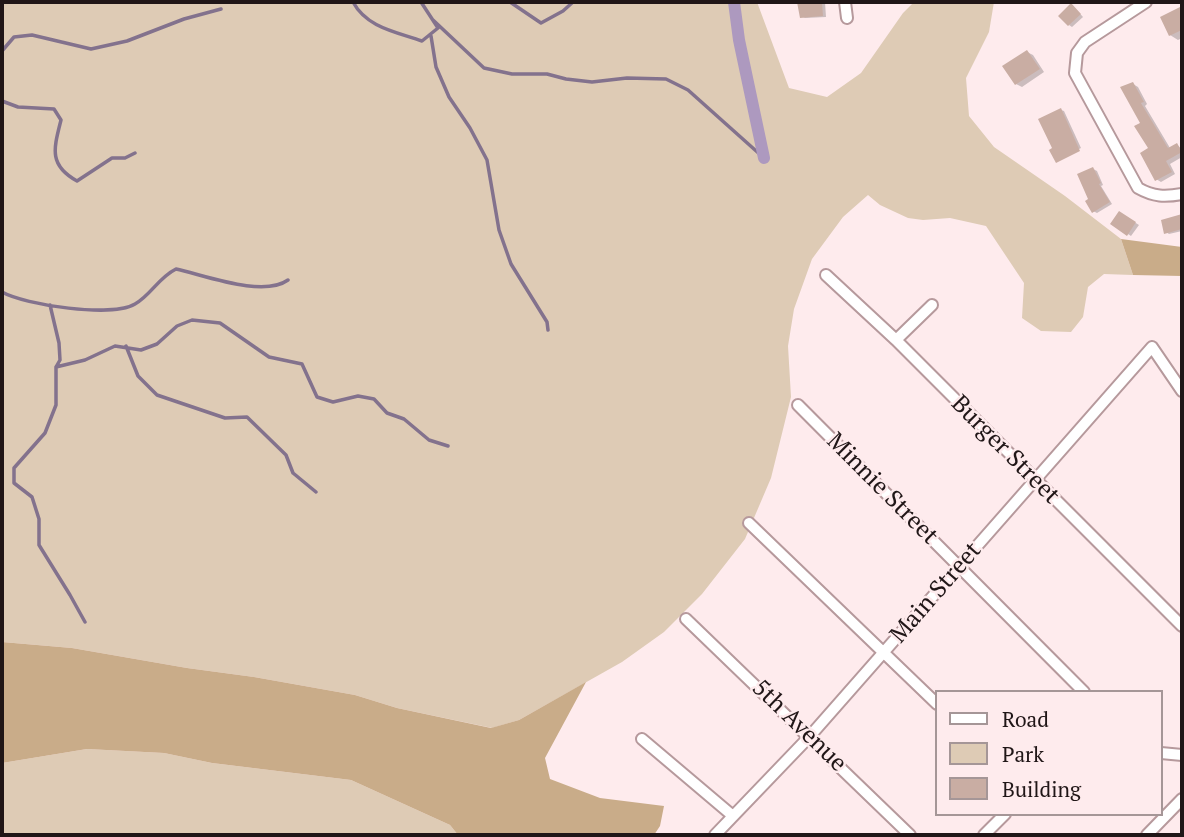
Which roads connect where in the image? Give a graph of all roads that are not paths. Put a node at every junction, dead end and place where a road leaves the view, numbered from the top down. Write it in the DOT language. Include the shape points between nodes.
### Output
graph roads {
  1 [pos="845,2"];
  2 [pos="1146,2"];
  3 [pos="847,18"];
  4 [pos="1182,194"];
  5 [pos="826,275"];
  6 [pos="932,305"];
  7 [pos="896,340"];
  8 [pos="1182,391"];
  9 [pos="798,405"];
  10 [pos="1034,480"];
  11 [pos="749,523"];
  12 [pos="959,566"];
  13 [pos="686,619"];
  14 [pos="1182,626"];
  15 [pos="884,653"];
  16 [pos="1082,690"];
  17 [pos="936,703"];
  18 [pos="810,736"];
  19 [pos="642,738"];
  20 [pos="1163,753"];
  21 [pos="1182,755"];
  22 [pos="1182,799"];
  23 [pos="1003,816"];
  24 [pos="733,817"];
  25 [pos="1153,833"];
  26 [pos="715,835"];
  27 [pos="910,835"];
  28 [pos="984,835"];
  1 -- 3 [label="street"];
  2 -- 4 [label="street" via="1084,42 1077,53 1075,73 1138,188 1151,195"];
  5 -- 7 [label="street, Burger Street"];
  6 -- 7 [label="street"];
  7 -- 10 [label="street, Burger Street"];
  8 -- 10 [label="street, Main Street" via="1152,347"];
  9 -- 12 [label="street, Minnie Street"];
  10 -- 12 [label="street, Main Street"];
  10 -- 14 [label="street, Burger Street"];
  11 -- 15 [label="street"];
  12 -- 15 [label="street, Main Street"];
  12 -- 16 [label="street, Minnie Street"];
  13 -- 18 [label="street, 5th Avenue"];
  15 -- 17 [label="street"];
  15 -- 18 [label="street, Main Street"];
  18 -- 24 [label="street, Main Street"];
  18 -- 27 [label="street, 5th Avenue"];
  19 -- 24 [label="street"];
  20 -- 21 [label="street"];
  22 -- 25 [label="street"];
  23 -- 28 [label="street"];
  24 -- 26 [label="street, Main Street"];
}
